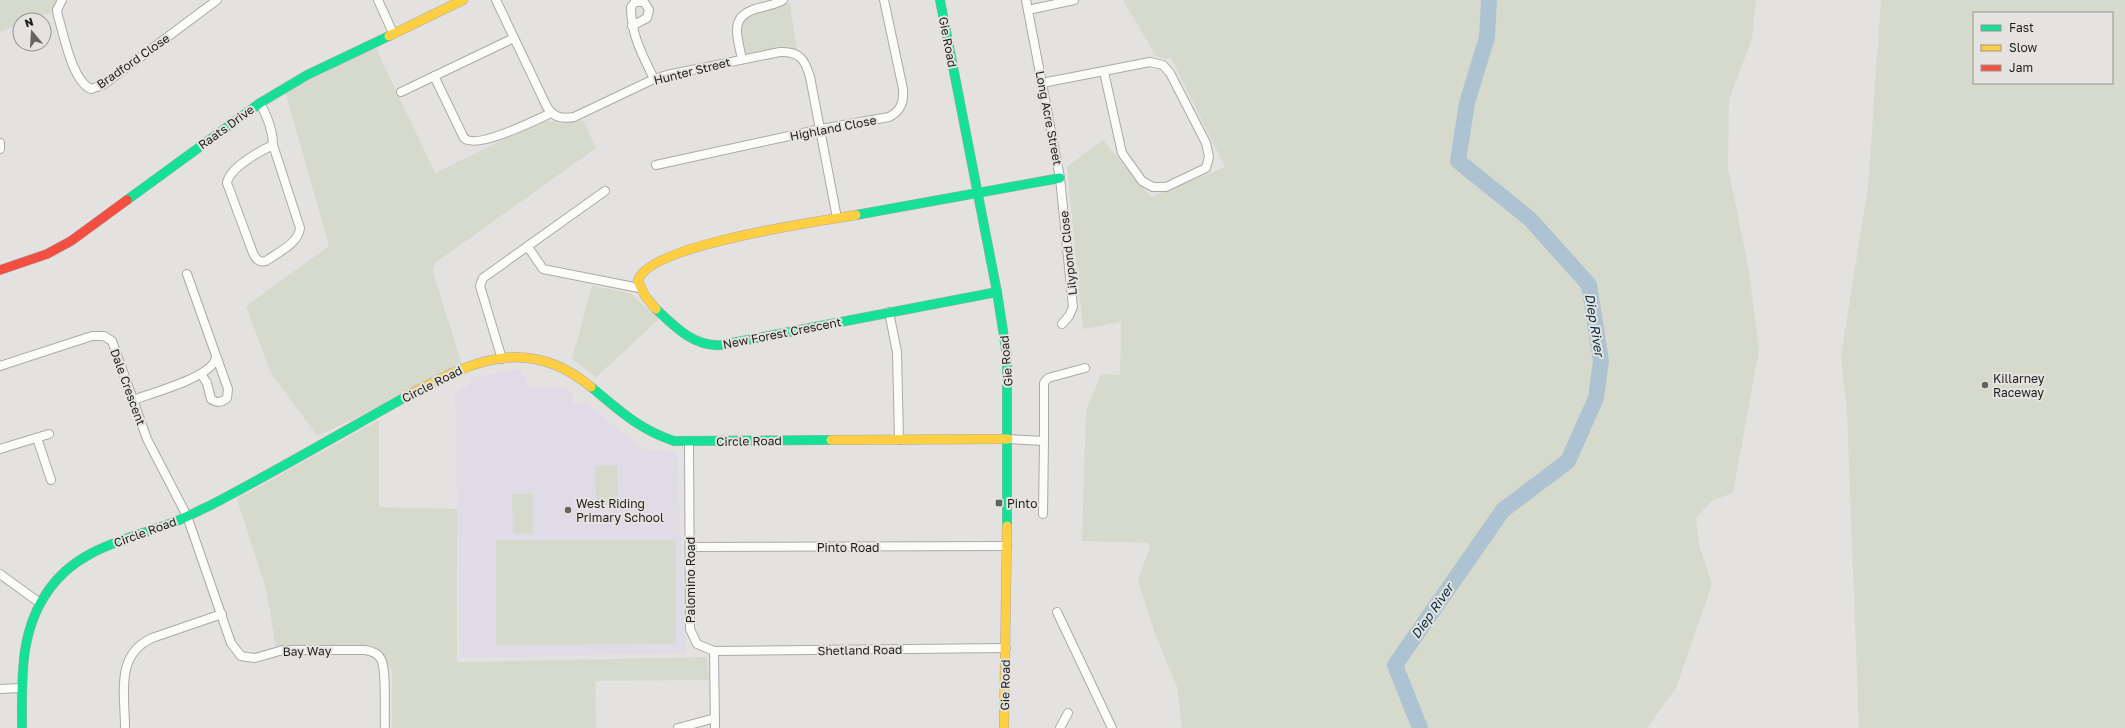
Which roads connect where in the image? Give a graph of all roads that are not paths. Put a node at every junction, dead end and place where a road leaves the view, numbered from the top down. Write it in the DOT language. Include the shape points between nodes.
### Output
graph roads {
  1 [pos="62,0"];
  2 [pos="217,0"];
  3 [pos="378,0"];
  4 [pos="463,0"];
  5 [pos="496,0"];
  6 [pos="783,0"];
  7 [pos="884,0"];
  8 [pos="940,0"];
  9 [pos="1026,0"];
  10 [pos="1074,0"];
  11 [pos="1028,10"];
  12 [pos="632,26"];
  13 [pos="393,33"];
  14 [pos="514,38"];
  15 [pos="742,59"];
  16 [pos="1104,72"];
  17 [pos="434,76"];
  18 [pos="654,79"];
  19 [pos="1042,83"];
  20 [pos="401,92"];
  21 [pos="260,103"];
  22 [pos="551,113"];
  23 [pos="821,129"];
  24 [pos="0,142"];
  25 [pos="272,145"];
  26 [pos="0,149"];
  27 [pos="656,165"];
  28 [pos="1060,178"];
  29 [pos="605,191"];
  30 [pos="977,192"];
  31 [pos="837,218"];
  32 [pos="528,247"];
  33 [pos="0,270"];
  34 [pos="187,274"];
  35 [pos="639,288"];
  36 [pos="997,292"];
  37 [pos="889,312"];
  38 [pos="1062,324"];
  39 [pos="216,358"];
  40 [pos="502,359"];
  41 [pos="0,366"];
  42 [pos="1085,368"];
  43 [pos="201,374"];
  44 [pos="133,400"];
  45 [pos="49,434"];
  46 [pos="37,438"];
  47 [pos="1008,439"];
  48 [pos="900,440"];
  49 [pos="1044,441"];
  50 [pos="689,442"];
  51 [pos="0,449"];
  52 [pos="51,480"];
  53 [pos="1043,514"];
  54 [pos="186,516"];
  55 [pos="1007,546"];
  56 [pos="690,547"];
  57 [pos="0,574"];
  58 [pos="40,604"];
  59 [pos="1057,612"];
  60 [pos="222,614"];
  61 [pos="1006,648"];
  62 [pos="714,651"];
  63 [pos="22,688"];
  64 [pos="0,689"];
  65 [pos="1068,713"];
  66 [pos="715,718"];
  67 [pos="22,728"];
  68 [pos="125,728"];
  69 [pos="385,728"];
  70 [pos="678,728"];
  71 [pos="715,728"];
  72 [pos="1004,728"];
  73 [pos="1060,728"];
  74 [pos="1112,728"];
  1 -- 2 [label="street, Bradford Close" via="57,10 58,16 76,74 85,87 91,89 103,85"];
  3 -- 13 [label="street"];
  4 -- 13 [label="street, Raats Drive"];
  5 -- 14 [label="street"];
  6 -- 15 [label="street" via="777,4 747,11 738,20 737,36"];
  7 -- 23 [label="street, Highland Close" via="903,89 900,109 889,117"];
  8 -- 30 [label="street, Gie Road"];
  9 -- 11 [label="street, Long Acre Street"];
  10 -- 11 [label="street"];
  11 -- 19 [label="street, Long Acre Street"];
  12 -- 18 [label="street"];
  13 -- 21 [label="street, Raats Drive" via="307,75"];
  14 -- 17 [label="street"];
  14 -- 22 [label="street"];
  15 -- 18 [label="street, Hunter Street"];
  15 -- 23 [label="street, Hunter Street" via="780,52 793,52 800,56 810,77"];
  16 -- 16 [label="street" via="1153,62 1166,67 1206,143 1210,158 1206,168 1166,187 1153,187 1142,181 1122,153"];
  16 -- 19 [label="street"];
  17 -- 20 [label="street"];
  17 -- 22 [label="street" via="464,138 469,142 512,131"];
  18 -- 22 [label="street, Hunter Street" via="574,117 564,119"];
  19 -- 28 [label="street, Long Acre Street"];
  21 -- 25 [label="street" via="273,136"];
  21 -- 33 [label="street, Raats Drive" via="72,241 41,257"];
  23 -- 27 [label="street, Highland Close"];
  23 -- 31 [label="street, Hunter Street"];
  24 -- 26 [label="street"];
  25 -- 25 [label="street" via="299,221 300,233 294,241 261,262 253,253 227,183 229,175 240,165"];
  28 -- 30 [label="street, Long Acre Street"];
  28 -- 38 [label="street, Lilypond Close" via="1073,307"];
  29 -- 32 [label="street"];
  30 -- 31 [label="street"];
  30 -- 36 [label="street, Gie Road"];
  31 -- 35 [label="street" via="758,232 682,252 644,270 640,275"];
  32 -- 35 [label="street" via="543,269"];
  32 -- 40 [label="street" via="483,278 480,286"];
  34 -- 39 [label="street"];
  35 -- 37 [label="street, New Forest Crescent" via="689,338 707,345 720,345"];
  36 -- 37 [label="street, New Forest Crescent"];
  36 -- 47 [label="street, Gie Road" via="1007,356"];
  37 -- 48 [label="street" via="897,352"];
  39 -- 43 [label="street" via="213,365"];
  39 -- 43 [label="street" via="228,389 227,398 222,402 211,399 207,382"];
  40 -- 50 [label="street, Circle Road" via="524,357 554,363 572,372 644,430 667,440"];
  40 -- 54 [label="street, Circle Road" via="455,372"];
  41 -- 44 [label="street, Dale Crescent" via="92,336 104,336 112,341 116,349"];
  42 -- 49 [label="street" via="1048,378 1044,383"];
  43 -- 44 [label="street"];
  44 -- 54 [label="street, Dale Crescent" via="155,457"];
  45 -- 46 [label="street"];
  46 -- 51 [label="street"];
  46 -- 52 [label="street"];
  47 -- 48 [label="street, Circle Road"];
  47 -- 49 [label="street"];
  47 -- 55 [label="street, Gie Road"];
  48 -- 50 [label="street, Circle Road"];
  49 -- 53 [label="street"];
  50 -- 56 [label="street, Palomino Road"];
  54 -- 58 [label="street, Circle Road" via="87,555 64,572"];
  54 -- 60 [label="street, Bay Way"];
  55 -- 56 [label="street, Pinto Road"];
  55 -- 61 [label="street, Gie Road"];
  56 -- 62 [label="street, Palomino Road" via="690,629 697,644"];
  57 -- 58 [label="street"];
  58 -- 63 [label="street, Circle Road" via="32,617 25,638"];
  59 -- 74 [label="street"];
  60 -- 68 [label="street" via="152,638 132,652 127,660 125,672"];
  60 -- 69 [label="street, Bay Way" via="231,643 241,656 254,658 283,650 365,650 377,654 383,670"];
  61 -- 62 [label="street, Shetland Road"];
  61 -- 72 [label="street, Gie Road"];
  62 -- 66 [label="street"];
  63 -- 64 [label="street"];
  63 -- 67 [label="street, Circle Road"];
  65 -- 73 [label="street"];
  66 -- 70 [label="street"];
  66 -- 71 [label="street"];
}
